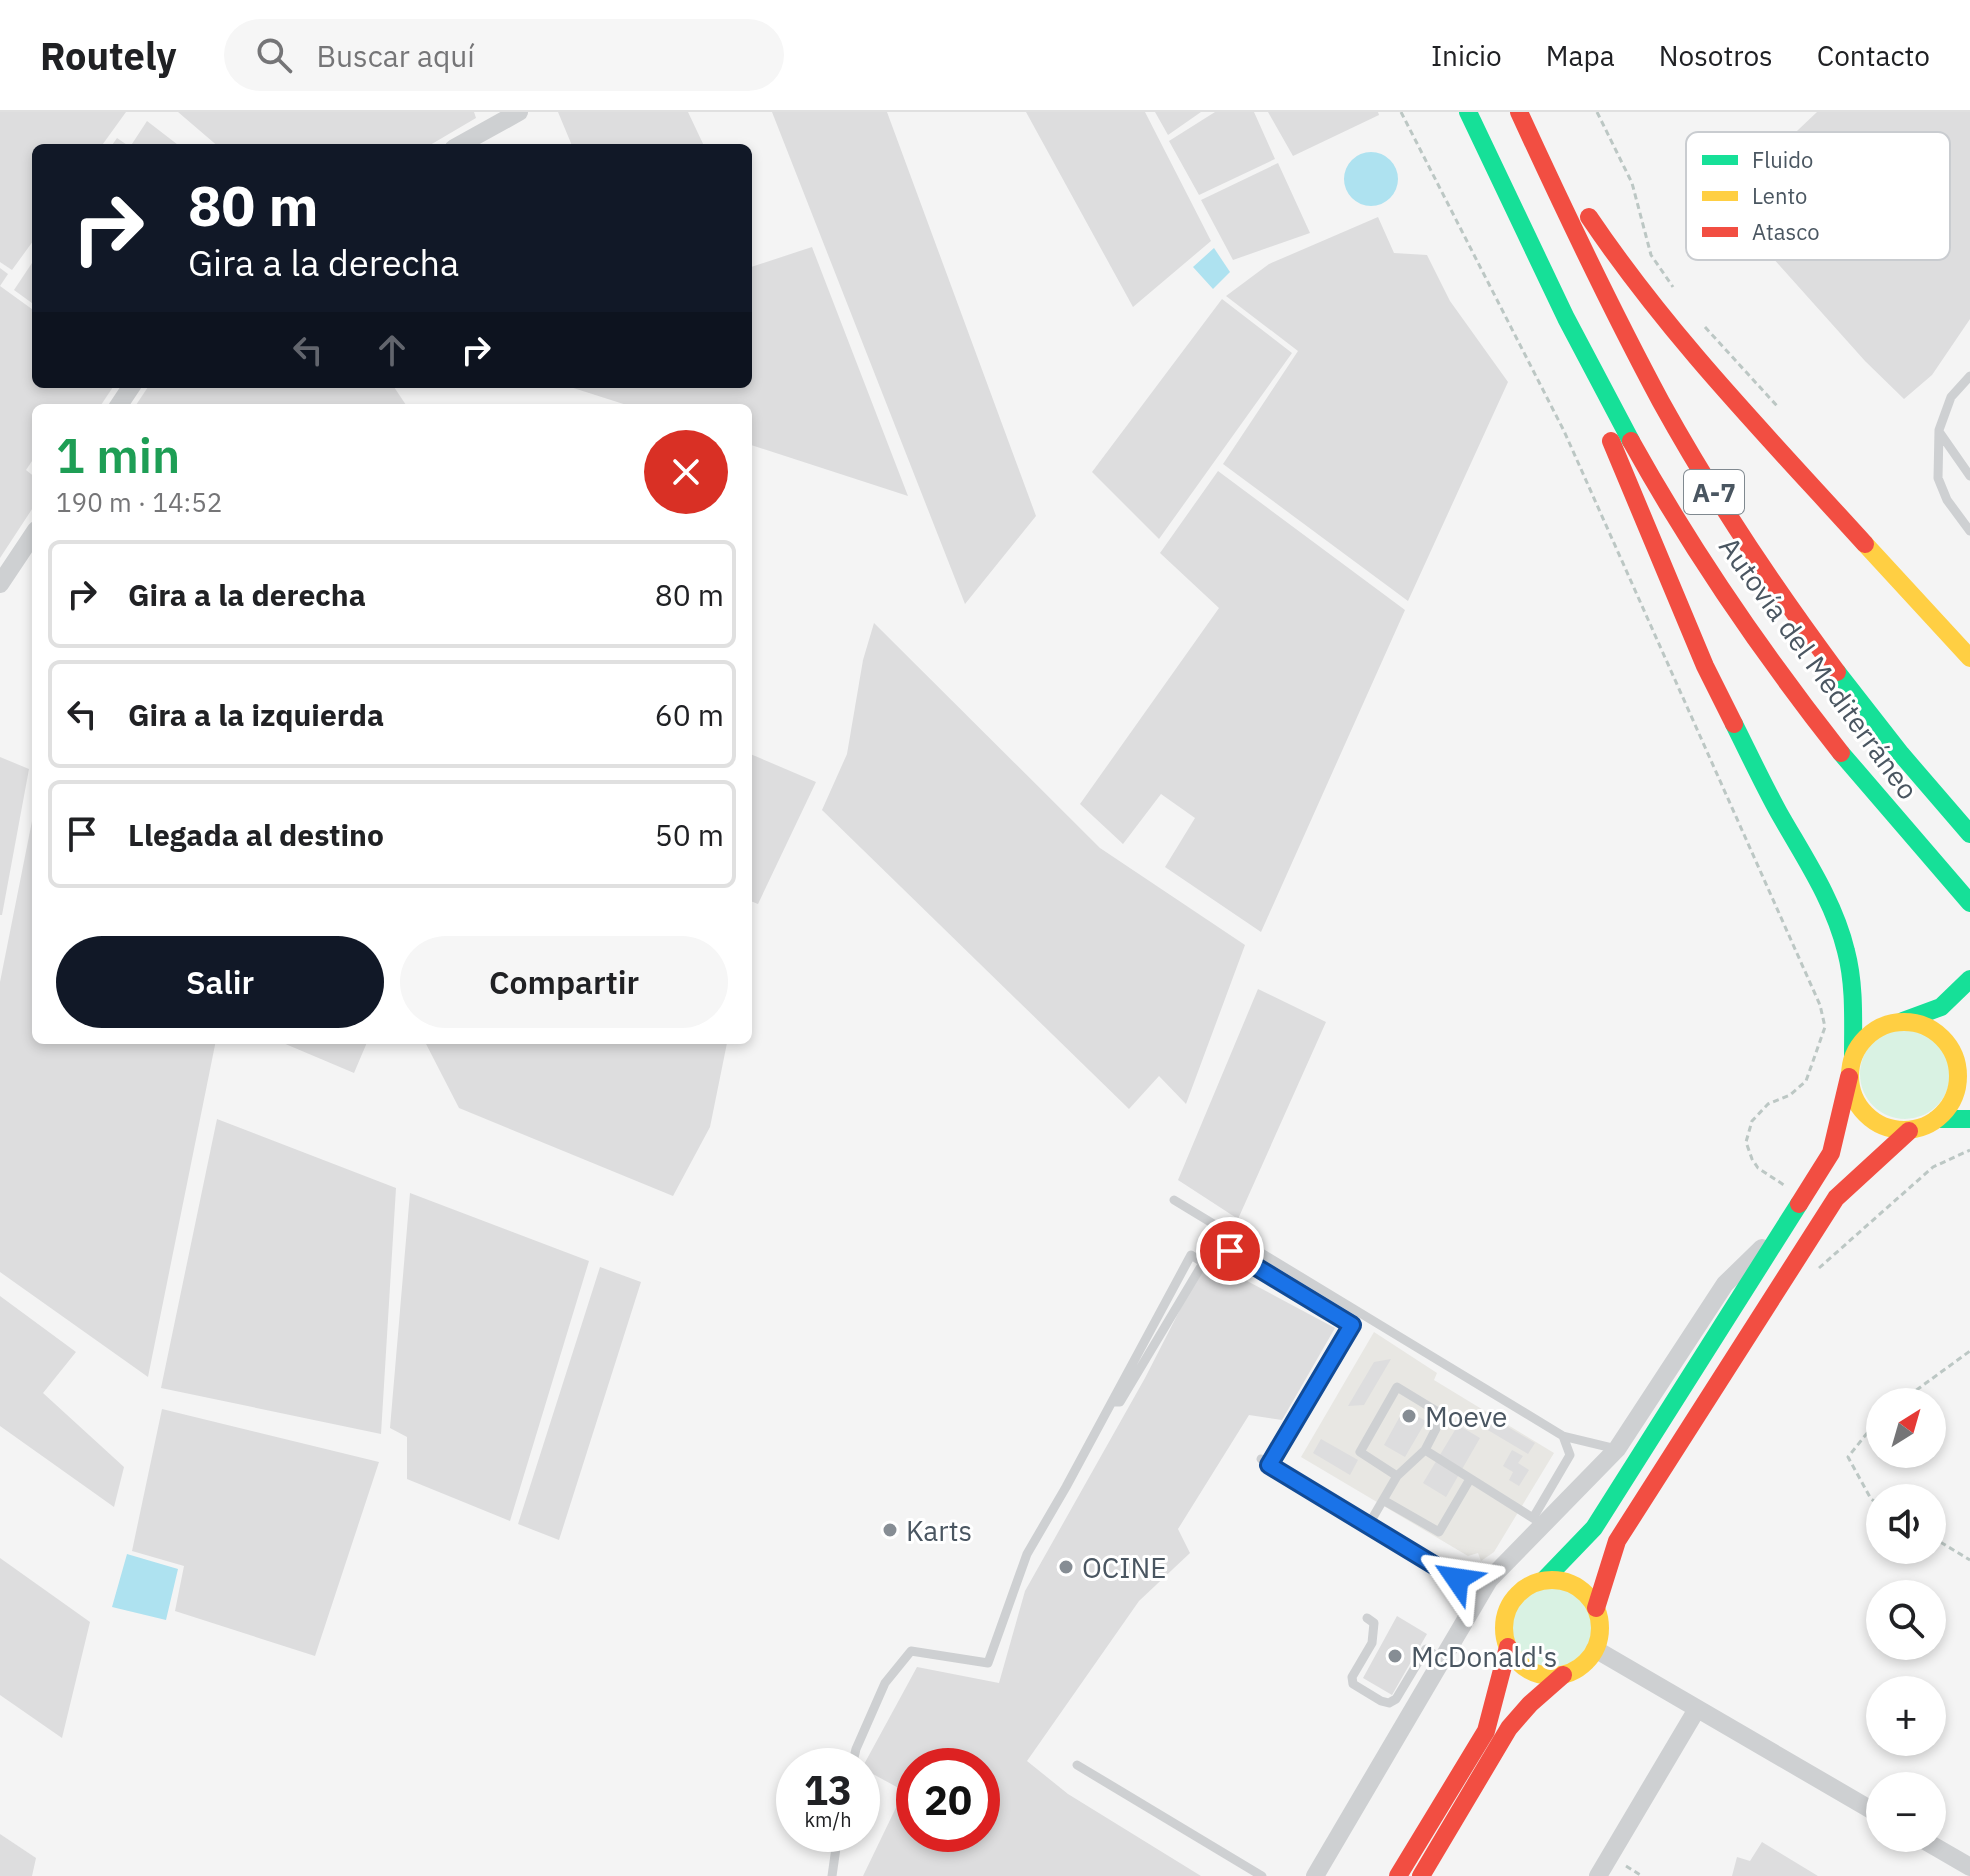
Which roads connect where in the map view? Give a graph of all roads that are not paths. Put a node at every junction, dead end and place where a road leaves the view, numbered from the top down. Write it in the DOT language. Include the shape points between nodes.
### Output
graph roads {
  1 [pos="519,112"];
  2 [pos="1468,112"];
  3 [pos="1519,112"];
  4 [pos="1529,112"];
  5 [pos="461,144"];
  6 [pos="1528,241"];
  7 [pos="1970,376"];
  8 [pos="1939,430"];
  9 [pos="1970,476"];
  10 [pos="1970,531"];
  11 [pos="32,536"];
  12 [pos="0,584"];
  13 [pos="1970,658"];
  14 [pos="1970,834"];
  15 [pos="1970,903"];
  16 [pos="1960,991"];
  17 [pos="1899,1021"];
  18 [pos="1952,1050"];
  19 [pos="1853,1056"];
  20 [pos="1849,1077"];
  21 [pos="1937,1119"];
  22 [pos="1970,1119"];
  23 [pos="1909,1131"];
  24 [pos="1174,1200"];
  25 [pos="1784,1227"];
  26 [pos="1199,1260"];
  27 [pos="1112,1402"];
  28 [pos="1563,1436"];
  29 [pos="1617,1449"];
  30 [pos="1425,1450"];
  31 [pos="1397,1476"];
  32 [pos="1470,1479"];
  33 [pos="1383,1500"];
  34 [pos="1538,1521"];
  35 [pos="1369,1524"];
  36 [pos="1544,1580"];
  37 [pos="1481,1594"];
  38 [pos="1596,1608"];
  39 [pos="1367,1618"];
  40 [pos="1508,1647"];
  41 [pos="1595,1649"];
  42 [pos="1443,1660"];
  43 [pos="1563,1675"];
  44 [pos="1697,1709"];
  45 [pos="856,1748"];
  46 [pos="1077,1765"];
  47 [pos="1866,1807"];
  48 [pos="835,1852"];
  49 [pos="1944,1852"];
  50 [pos="1970,1867"];
  51 [pos="832,1876"];
  52 [pos="1262,1876"];
  53 [pos="1315,1876"];
  54 [pos="1398,1876"];
  55 [pos="1421,1876"];
  56 [pos="1598,1876"];
  1 -- 5 [label="street"];
  2 -- 6 [label="main road, Autovía del Mediterráneo / A-7"];
  3 -- 14 [label="main road, Autovía del Mediterráneo / A-7" via="1642,363 1715,493 1860,702"];
  4 -- 13 [label="main road" via="1620,264 1691,354"];
  6 -- 15 [label="main road, Autovía del Mediterráneo / A-7" via="1631,439 1735,609 1833,742"];
  6 -- 19 [label="main road" via="1705,666 1838,923 1852,986"];
  7 -- 8 [label="lane" via="1951,397"];
  8 -- 9 [label="lane"];
  8 -- 10 [label="lane" via="1938,478"];
  11 -- 12 [label="street"];
  16 -- 17 [label="main road" via="1929,1015"];
  16 -- 18 [label="main road" via="1944,1026"];
  17 -- 18 [label="main road" via="1930,1028"];
  17 -- 19 [label="main road" via="1871,1032"];
  18 -- 21 [label="main road" via="1959,1079 1948,1108"];
  19 -- 20 [label="main road"];
  20 -- 23 [label="main road" via="1861,1110 1883,1126"];
  20 -- 25 [label="main road" via="1831,1153"];
  21 -- 22 [label="main road"];
  21 -- 23 [label="main road"];
  23 -- 38 [label="main road" via="1836,1198 1617,1541"];
  24 -- 28 [label="lane"];
  25 -- 29 [label="street" via="1725,1284"];
  25 -- 36 [label="main road" via="1594,1528"];
  26 -- 27 [label="lane" via="1191,1255"];
  27 -- 35 [label="lane" via="1120,1402 1212,1248 1230,1251 1352,1325 1265,1462"];
  27 -- 45 [label="lane" via="1027,1554 988,1663 911,1651 885,1683"];
  28 -- 29 [label="lane"];
  28 -- 34 [label="lane" via="1570,1455"];
  29 -- 34 [label="street"];
  30 -- 31 [label="lane"];
  30 -- 31 [label="lane" via="1443,1415 1397,1387 1360,1452"];
  30 -- 32 [label="lane"];
  31 -- 33 [label="lane"];
  32 -- 33 [label="lane" via="1439,1532"];
  32 -- 34 [label="lane"];
  33 -- 35 [label="lane"];
  34 -- 37 [label="street"];
  35 -- 37 [label="lane"];
  36 -- 38 [label="main road" via="1575,1585"];
  36 -- 40 [label="main road" via="1518,1593 1510,1605 1504,1633"];
  37 -- 42 [label="street"];
  38 -- 41 [label="main road" via="1600,1635"];
  39 -- 42 [label="lane" via="1374,1623 1372,1643 1353,1684 1381,1701 1396,1699 1426,1649"];
  40 -- 43 [label="main road" via="1531,1671"];
  40 -- 54 [label="main road" via="1486,1731"];
  41 -- 43 [label="main road" via="1577,1669"];
  41 -- 44 [label="street"];
  42 -- 53 [label="street"];
  43 -- 55 [label="main road" via="1509,1728"];
  44 -- 47 [label="street"];
  44 -- 56 [label="street"];
  46 -- 52 [label="lane"];
  48 -- 51 [label="lane"];
  49 -- 50 [label="street"];
}
